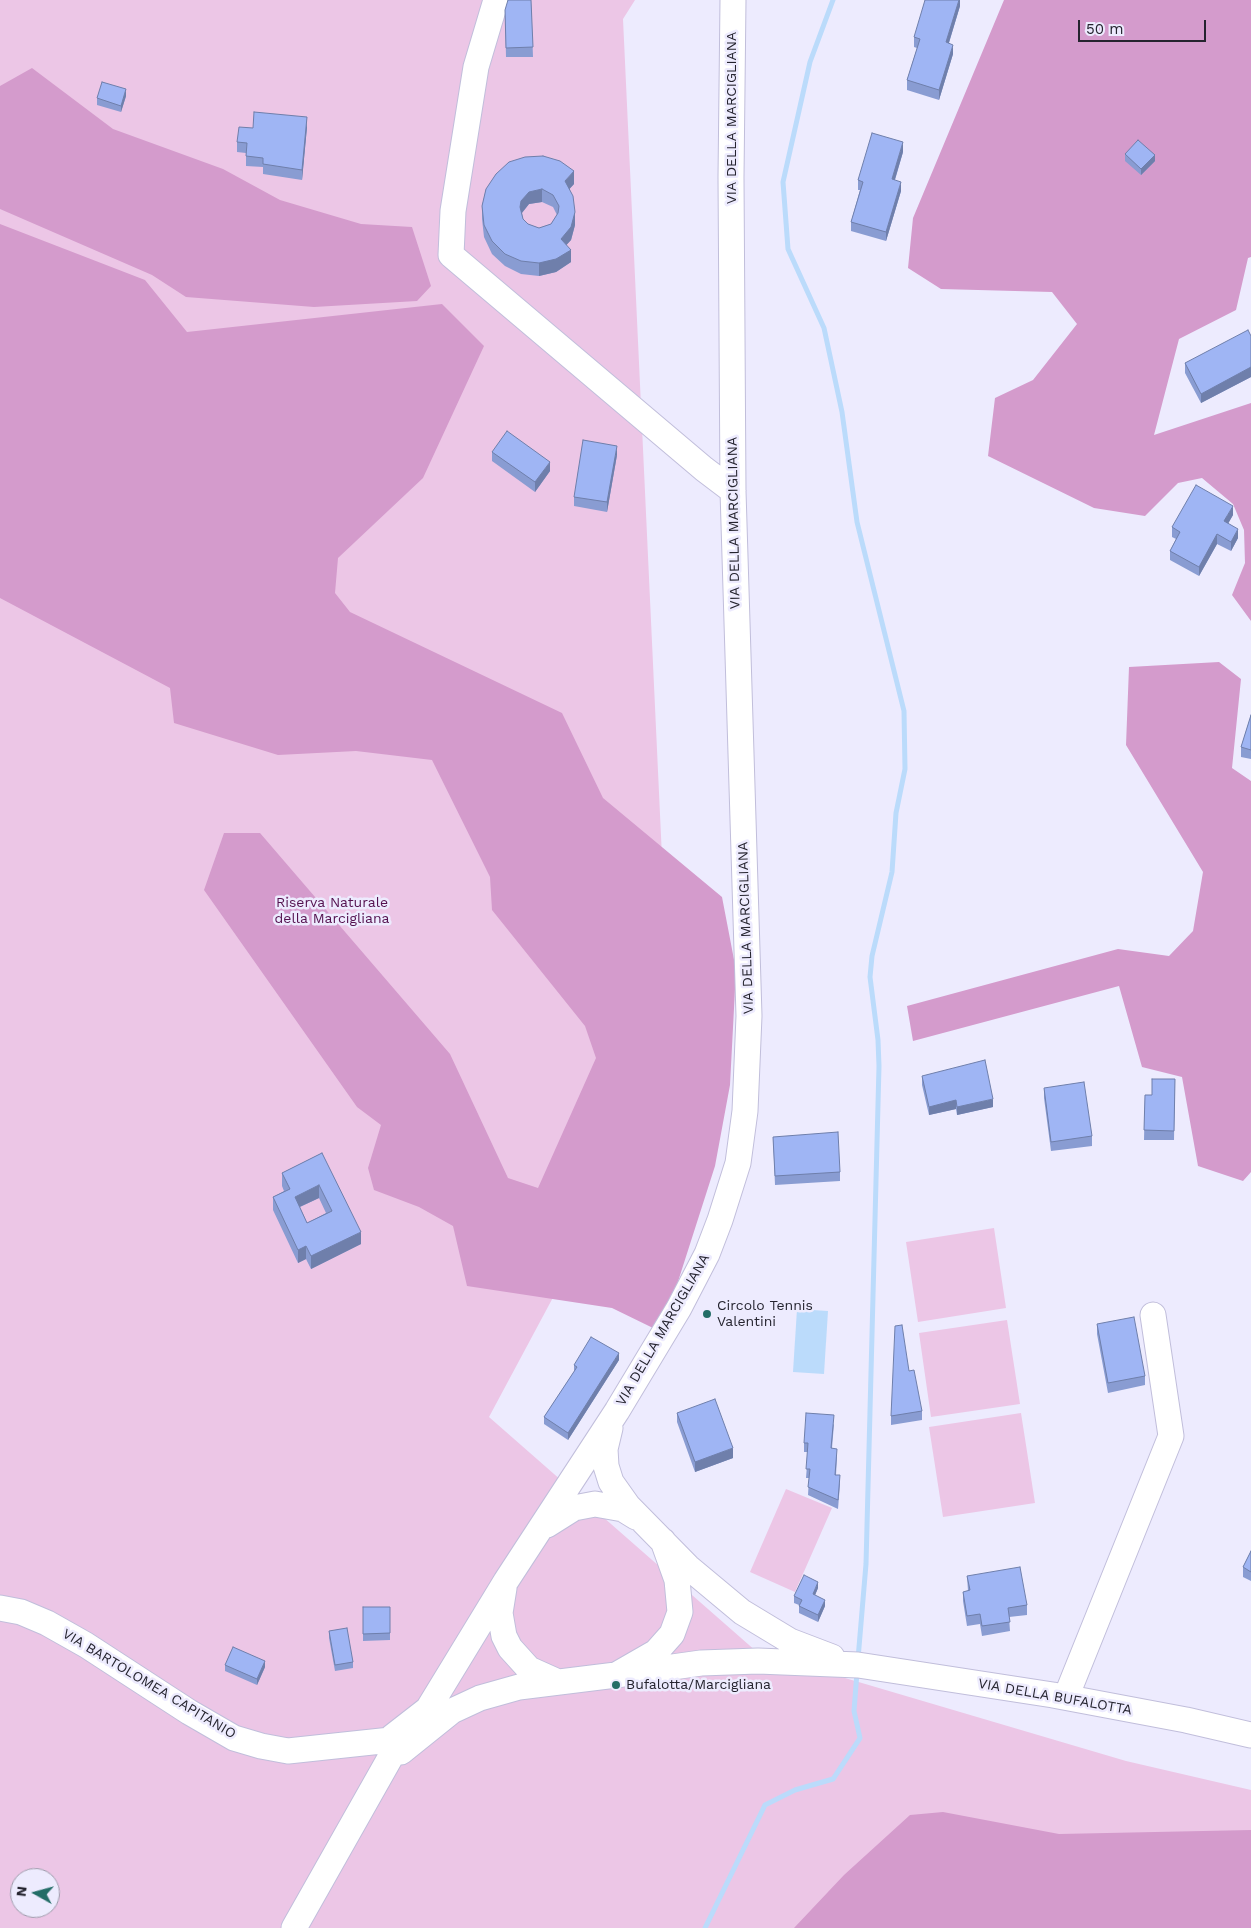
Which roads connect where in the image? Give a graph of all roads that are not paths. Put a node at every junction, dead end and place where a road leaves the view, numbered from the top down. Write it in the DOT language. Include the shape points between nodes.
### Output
graph roads {
  1 [pos="496,0"];
  2 [pos="733,0"];
  3 [pos="733,491"];
  4 [pos="1153,1316"];
  5 [pos="617,1411"];
  6 [pos="642,1520"];
  7 [pos="537,1533"];
  8 [pos="663,1541"];
  9 [pos="506,1581"];
  10 [pos="0,1608"];
  11 [pos="858,1665"];
  12 [pos="616,1675"];
  13 [pos="560,1682"];
  14 [pos="1066,1697"];
  15 [pos="1251,1735"];
  16 [pos="392,1746"];
  17 [pos="294,1928"];
  1 -- 3 [label="street" via="476,68 452,210 451,255"];
  2 -- 3 [label="street, VIA DELLA MARCIGLIANA" via="730,177"];
  3 -- 5 [label="street, VIA DELLA MARCIGLIANA" via="749,1016 742,1137 730,1192 707,1254"];
  4 -- 14 [label="street" via="1172,1436"];
  5 -- 6 [label="street, VIA DELLA BUFALOTTA" via="607,1440 606,1466 619,1494"];
  5 -- 7 [label="street, VIA DELLA MARCIGLIANA"];
  6 -- 7 [label="street" via="612,1506 584,1505 562,1513"];
  6 -- 8 [label="street, VIA DELLA BUFALOTTA"];
  7 -- 9 [label="street, VIA DELLA MARCIGLIANA"];
  8 -- 11 [label="street, VIA DELLA BUFALOTTA" via="720,1595 764,1628 809,1649"];
  8 -- 12 [label="street" via="677,1580 680,1612 677,1624 656,1652"];
  9 -- 13 [label="street" via="500,1613 510,1648 529,1669"];
  9 -- 16 [label="street, VIA DELLA MARCIGLIANA" via="425,1713 399,1730"];
  10 -- 16 [label="street, VIA BARTOLOMEA CAPITANIO" via="21,1612 47,1623 234,1738 288,1751"];
  11 -- 12 [label="street, VIA DELLA BUFALOTTA" via="758,1661 701,1663"];
  11 -- 14 [label="street, VIA DELLA BUFALOTTA"];
  12 -- 13 [label="street"];
  13 -- 16 [label="street" via="519,1687 480,1698 452,1711 401,1752"];
  14 -- 15 [label="street, VIA DELLA BUFALOTTA"];
  16 -- 17 [label="street, VIA DELLA MARCIGLIANA"];
}
